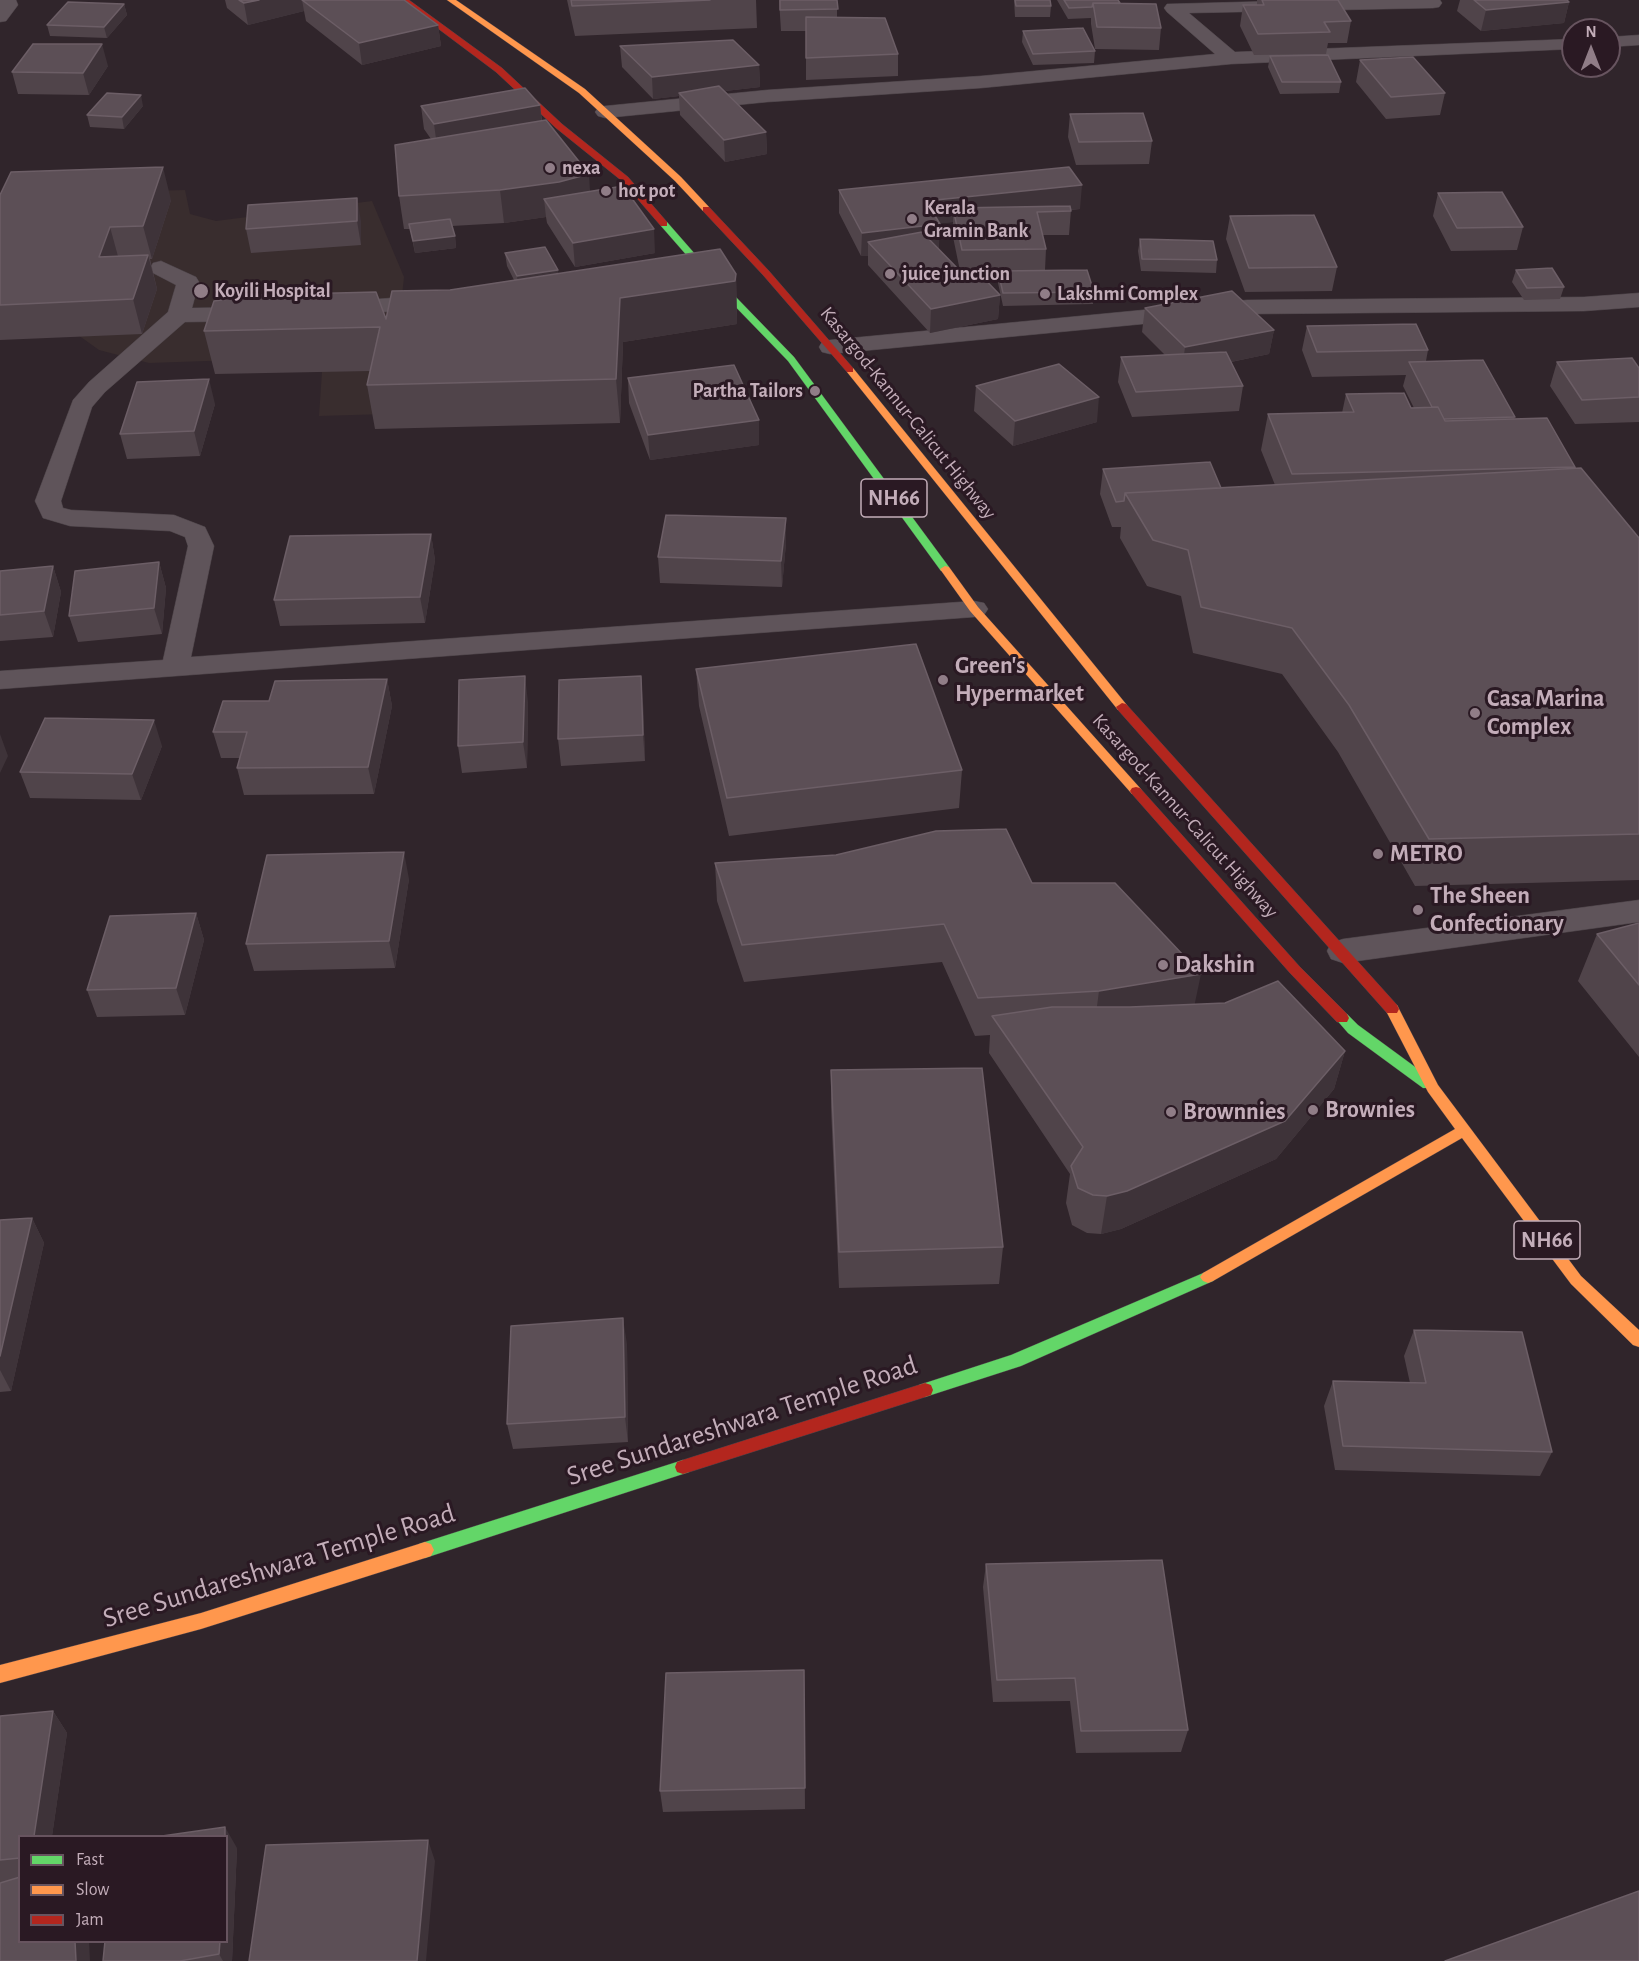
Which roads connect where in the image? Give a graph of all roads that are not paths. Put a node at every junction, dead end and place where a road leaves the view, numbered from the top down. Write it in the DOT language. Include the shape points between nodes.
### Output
graph roads {
  1 [pos="8,0"];
  2 [pos="404,0"];
  3 [pos="451,0"];
  4 [pos="1433,3"];
  5 [pos="1168,4"];
  6 [pos="0,17"];
  7 [pos="1639,40"];
  8 [pos="1621,41"];
  9 [pos="1561,44"];
  10 [pos="1231,58"];
  11 [pos="605,112"];
  12 [pos="699,264"];
  13 [pos="676,267"];
  14 [pos="161,268"];
  15 [pos="459,299"];
  16 [pos="1639,300"];
  17 [pos="318,310"];
  18 [pos="275,314"];
  19 [pos="179,315"];
  20 [pos="830,347"];
  21 [pos="974,609"];
  22 [pos="175,668"];
  23 [pos="0,680"];
  24 [pos="1639,911"];
  25 [pos="1343,951"];
  26 [pos="1433,1088"];
  27 [pos="1465,1130"];
  28 [pos="1639,1340"];
  29 [pos="0,1674"];
  1 -- 6 [label="street" via="9,5"];
  2 -- 12 [label="main road, Kasargod-Kannur-Calicut Highway / NH66" via="499,70 559,126 625,179"];
  3 -- 11 [label="main road, Kasargod-Kannur-Calicut Highway / NH66" via="582,91"];
  4 -- 5 [label="street"];
  5 -- 10 [label="street"];
  7 -- 8 [label="street"];
  9 -- 10 [label="street"];
  10 -- 11 [label="street"];
  11 -- 20 [label="main road, Kasargod-Kannur-Calicut Highway / NH66" via="678,179"];
  12 -- 13 [label="street"];
  12 -- 21 [label="main road, Kasargod-Kannur-Calicut Highway / NH66" via="791,359"];
  14 -- 19 [label="street" via="188,282"];
  15 -- 17 [label="street"];
  16 -- 20 [label="street" via="1584,304 1247,307"];
  18 -- 19 [label="street"];
  19 -- 22 [label="street" via="81,405 48,501 52,513 70,518 174,523 196,532 201,546"];
  20 -- 25 [label="main road, Kasargod-Kannur-Calicut Highway / NH66" via="1103,685"];
  21 -- 22 [label="street"];
  21 -- 26 [label="main road, Kasargod-Kannur-Calicut Highway / NH66" via="1295,970 1353,1029"];
  22 -- 23 [label="street"];
  24 -- 25 [label="street"];
  25 -- 26 [label="main road, Kasargod-Kannur-Calicut Highway / NH66" via="1389,1003"];
  26 -- 27 [label="main road"];
  27 -- 28 [label="main road, NH66" via="1576,1280"];
  27 -- 29 [label="main road, Sree Sundareshwara Temple Road" via="1221,1272 1016,1361 201,1621"];
}
